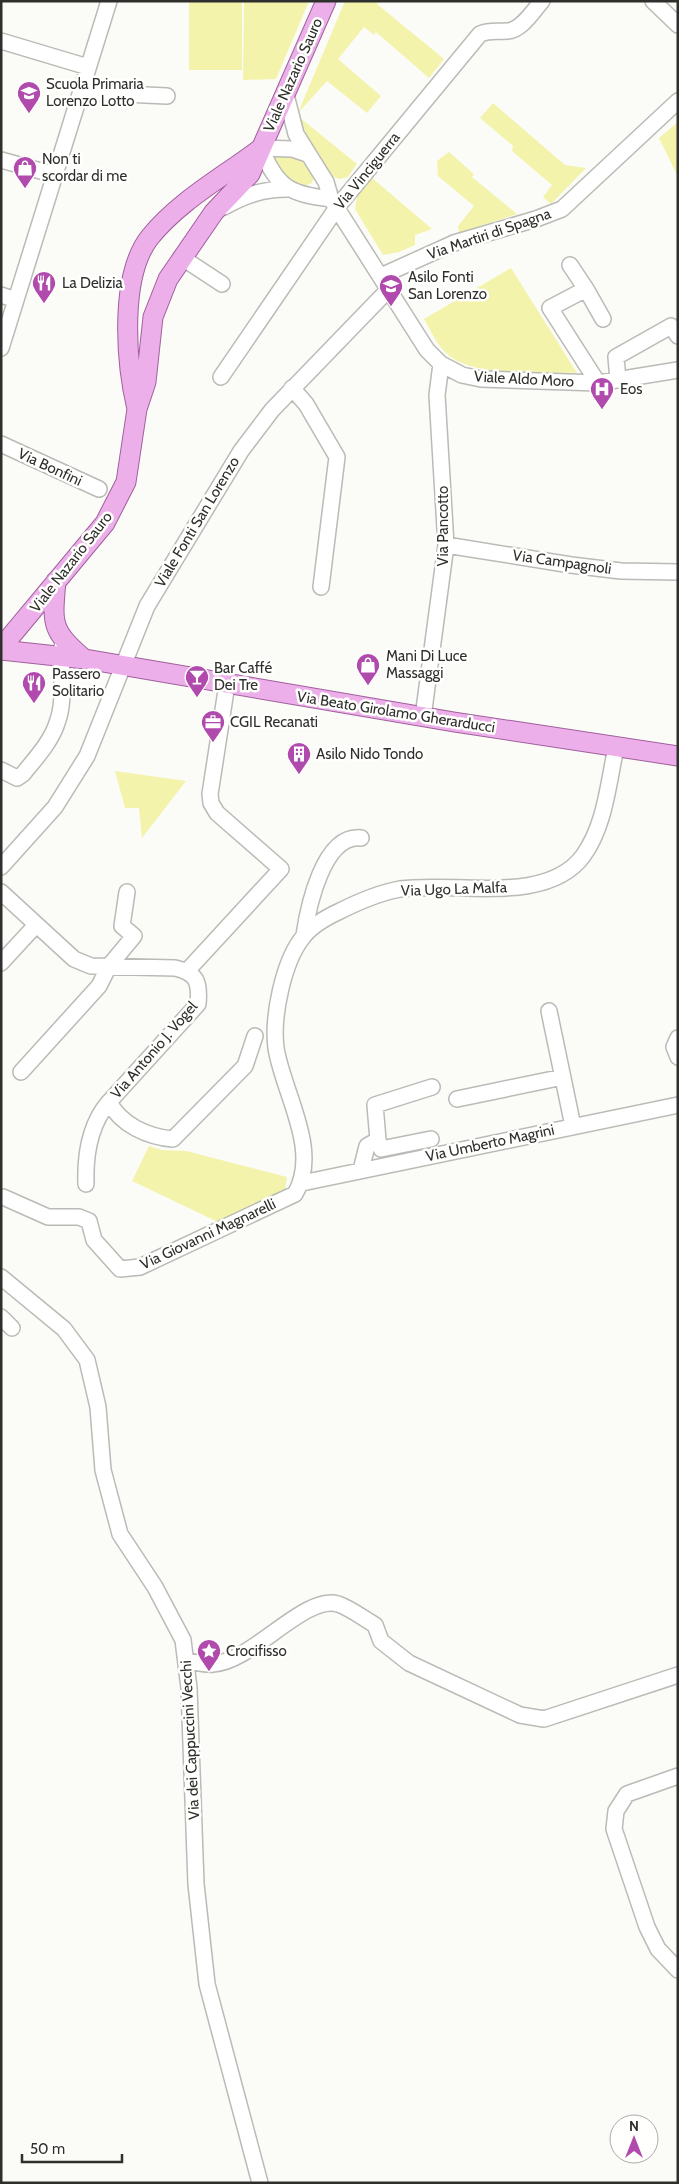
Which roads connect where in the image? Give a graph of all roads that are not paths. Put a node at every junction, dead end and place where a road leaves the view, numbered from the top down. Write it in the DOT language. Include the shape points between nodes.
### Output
graph roads {
  1 [pos="109,1"];
  2 [pos="326,1"];
  3 [pos="542,1"];
  4 [pos="653,1"];
  5 [pos="678,25"];
  6 [pos="1,42"];
  7 [pos="88,67"];
  8 [pos="285,91"];
  9 [pos="81,92"];
  10 [pos="167,96"];
  11 [pos="678,101"];
  12 [pos="261,148"];
  13 [pos="307,154"];
  14 [pos="1,160"];
  15 [pos="55,175"];
  16 [pos="288,189"];
  17 [pos="334,202"];
  18 [pos="214,212"];
  19 [pos="181,257"];
  20 [pos="570,265"];
  21 [pos="385,283"];
  22 [pos="222,284"];
  23 [pos="586,289"];
  24 [pos="1,295"];
  25 [pos="16,300"];
  26 [pos="604,319"];
  27 [pos="678,336"];
  28 [pos="1,348"];
  29 [pos="441,364"];
  30 [pos="678,370"];
  31 [pos="221,377"];
  32 [pos="618,380"];
  33 [pos="598,383"];
  34 [pos="292,388"];
  35 [pos="137,409"];
  36 [pos="1,444"];
  37 [pos="99,489"];
  38 [pos="446,545"];
  39 [pos="678,572"];
  40 [pos="56,581"];
  41 [pos="321,587"];
  42 [pos="24,622"];
  43 [pos="60,642"];
  44 [pos="1,649"];
  45 [pos="39,652"];
  46 [pos="122,667"];
  47 [pos="227,684"];
  48 [pos="423,717"];
  49 [pos="616,748"];
  50 [pos="678,756"];
  51 [pos="1,770"];
  52 [pos="361,838"];
  53 [pos="1,868"];
  54 [pos="1,892"];
  55 [pos="128,892"];
  56 [pos="36,925"];
  57 [pos="304,935"];
  58 [pos="1,963"];
  59 [pos="110,966"];
  60 [pos="187,971"];
  61 [pos="549,1010"];
  62 [pos="255,1036"];
  63 [pos="678,1038"];
  64 [pos="678,1058"];
  65 [pos="21,1072"];
  66 [pos="563,1077"];
  67 [pos="432,1087"];
  68 [pos="457,1099"];
  69 [pos="109,1102"];
  70 [pos="678,1105"];
  71 [pos="573,1126"];
  72 [pos="431,1139"];
  73 [pos="378,1140"];
  74 [pos="361,1170"];
  75 [pos="86,1184"];
  76 [pos="299,1188"];
  77 [pos="3,1197"];
  78 [pos="1,1277"];
  79 [pos="1,1317"];
  80 [pos="12,1328"];
  81 [pos="186,1661"];
  82 [pos="678,1675"];
  83 [pos="678,1776"];
  84 [pos="678,1970"];
  85 [pos="260,2183"];
  1 -- 7 [label="street"];
  2 -- 8 [label="main road, Viale Nazario Sauro"];
  3 -- 17 [label="street, Via Vinciguerra" via="520,27 512,31 480,34"];
  4 -- 5 [label="street"];
  6 -- 7 [label="street"];
  7 -- 9 [label="street"];
  8 -- 12 [label="main road, Viale Nazario Sauro"];
  8 -- 13 [label="street, Viale Aldo Moro" via="296,134"];
  9 -- 10 [label="street"];
  9 -- 15 [label="street"];
  11 -- 21 [label="street, Via Martiri di Spagna" via="562,209 454,243"];
  12 -- 13 [label="street" via="292,149"];
  12 -- 16 [label="street" via="270,171"];
  12 -- 18 [label="main road, Viale Nazario Sauro" via="250,174"];
  12 -- 35 [label="main road, Viale Nazario Sauro" via="178,209 149,238 138,260 130,294 129,342 131,384"];
  13 -- 17 [label="street, Viale Aldo Moro" via="326,182"];
  14 -- 15 [label="street"];
  15 -- 25 [label="street"];
  16 -- 17 [label="street"];
  16 -- 18 [label="street" via="266,189 243,196"];
  17 -- 21 [label="street, Viale Aldo Moro"];
  17 -- 31 [label="street, Via Vinciguerra"];
  18 -- 19 [label="main road, Viale Nazario Sauro"];
  19 -- 22 [label="street"];
  19 -- 35 [label="main road, Viale Nazario Sauro" via="168,279 154,317 146,382"];
  20 -- 23 [label="street"];
  21 -- 29 [label="street, Viale Aldo Moro" via="427,350"];
  21 -- 34 [label="street, Viale Fonti San Lorenzo"];
  23 -- 26 [label="street"];
  23 -- 33 [label="street" via="550,308"];
  24 -- 25 [label="street"];
  25 -- 28 [label="street"];
  27 -- 32 [label="street" via="671,326 616,357"];
  29 -- 33 [label="street, Viale Aldo Moro" via="462,375 481,379"];
  29 -- 38 [label="street, Via Pancotto" via="437,395"];
  30 -- 32 [label="street, Viale Aldo Moro"];
  32 -- 33 [label="street, Viale Aldo Moro"];
  34 -- 41 [label="street" via="306,404 337,457"];
  34 -- 46 [label="street, Viale Fonti San Lorenzo" via="241,451 175,556 147,606"];
  35 -- 40 [label="main road, Viale Nazario Sauro" via="126,482 105,523"];
  36 -- 37 [label="street, Via Bonfini"];
  38 -- 39 [label="street, Via Campagnoli" via="621,571"];
  38 -- 48 [label="street, Via Pancotto"];
  40 -- 42 [label="main road, Viale Nazario Sauro"];
  40 -- 43 [label="main road" via="55,617"];
  42 -- 43 [label="main road" via="47,626"];
  42 -- 44 [label="main road, Viale Nazario Sauro"];
  42 -- 45 [label="main road" via="27,635"];
  43 -- 45 [label="main road"];
  43 -- 46 [label="main road, Via Beato Girolamo Gherarducci" via="85,659"];
  43 -- 51 [label="street" via="61,704 52,735 23,774 17,778"];
  44 -- 45 [label="main road"];
  46 -- 47 [label="main road, Via Beato Girolamo Gherarducci"];
  46 -- 53 [label="street, Viale Fonti San Lorenzo" via="87,756 55,807"];
  47 -- 48 [label="main road, Via Beato Girolamo Gherarducci"];
  47 -- 60 [label="street" via="211,803 217,813 281,869"];
  48 -- 49 [label="main road, Via Beato Girolamo Gherarducci"];
  49 -- 50 [label="main road, Via Beato Girolamo Gherarducci"];
  49 -- 57 [label="street, Via Ugo La Malfa" via="598,829 583,856 571,868 547,882 519,886 401,889 367,897 325,919"];
  52 -- 57 [label="street" via="353,837 337,848 325,865 308,905"];
  54 -- 56 [label="street"];
  55 -- 59 [label="street" via="122,926 134,936"];
  56 -- 58 [label="street"];
  56 -- 59 [label="street" via="74,959 91,966"];
  57 -- 76 [label="street, Via Ugo La Malfa" via="293,952 282,986 276,1023 276,1049 295,1108 304,1160"];
  59 -- 60 [label="street"];
  59 -- 65 [label="street" via="100,986"];
  60 -- 69 [label="street, Via Antonio J. Vogel" via="196,979 200,990 198,1004"];
  61 -- 66 [label="street"];
  62 -- 69 [label="street, Via Antonio J. Vogel" via="244,1066 173,1139 154,1137 134,1127 115,1114"];
  63 -- 64 [label="street" via="674,1047"];
  66 -- 68 [label="street"];
  66 -- 71 [label="street"];
  67 -- 73 [label="street" via="375,1105"];
  69 -- 75 [label="street" via="96,1121"];
  70 -- 71 [label="street, Via Umberto Magrini"];
  71 -- 74 [label="street, Via Umberto Magrini"];
  72 -- 73 [label="street" via="381,1149"];
  73 -- 74 [label="street" via="368,1146"];
  74 -- 76 [label="street, Via Umberto Magrini"];
  76 -- 77 [label="street, Via Giovanni Magnarelli" via="140,1267 120,1269 94,1240 89,1221 48,1217"];
  78 -- 81 [label="street, Via dei Cappuccini Vecchi" via="64,1329 88,1360 98,1407 103,1470 120,1534 155,1587 183,1640"];
  79 -- 80 [label="street"];
  81 -- 82 [label="street" via="213,1664 240,1656 307,1611 321,1604 337,1604 375,1624 381,1641 409,1663 520,1715 544,1719"];
  81 -- 85 [label="street, Via dei Cappuccini Vecchi" via="196,1884 207,1984"];
  83 -- 84 [label="street" via="627,1794 616,1811 614,1829 647,1927 658,1949"];
}
